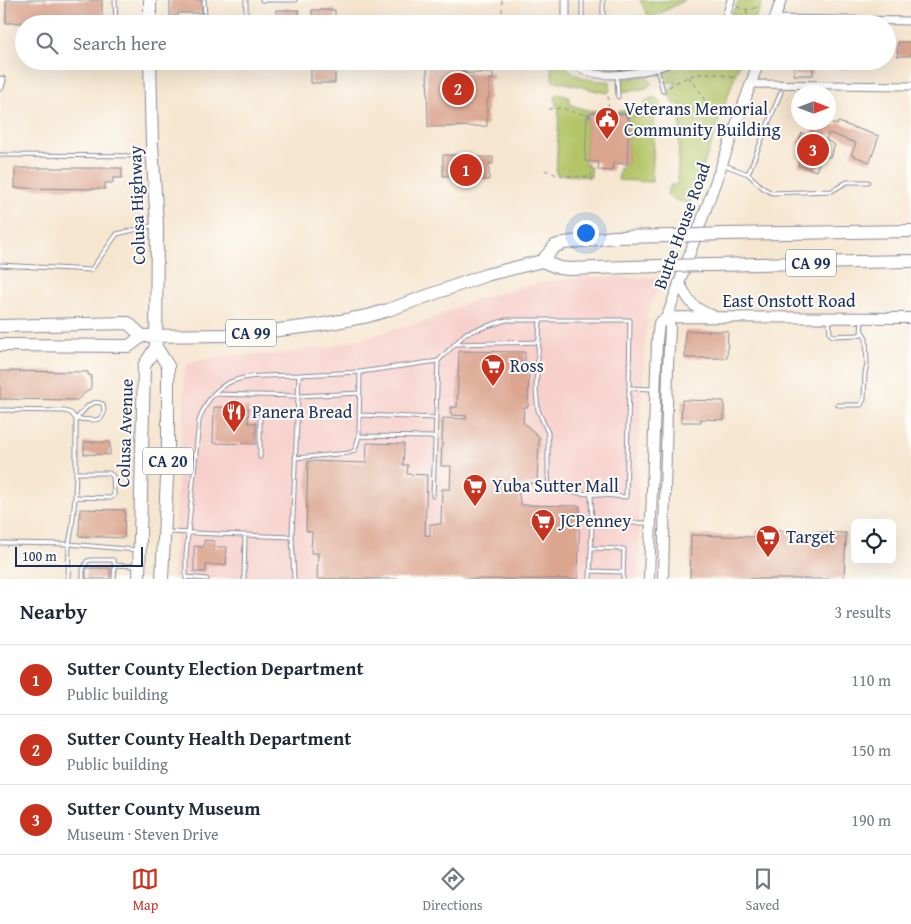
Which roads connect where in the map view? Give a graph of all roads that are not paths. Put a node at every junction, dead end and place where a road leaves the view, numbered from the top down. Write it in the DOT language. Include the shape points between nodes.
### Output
graph roads {
  1 [pos="115,0"];
  2 [pos="150,0"];
  3 [pos="204,0"];
  4 [pos="246,0"];
  5 [pos="262,0"];
  6 [pos="295,0"];
  7 [pos="566,0"];
  8 [pos="582,0"];
  9 [pos="603,0"];
  10 [pos="731,0"];
  11 [pos="781,0"];
  12 [pos="116,15"];
  13 [pos="150,15"];
  14 [pos="205,15"];
  15 [pos="246,15"];
  16 [pos="566,15"];
  17 [pos="582,15"];
  18 [pos="603,15"];
  19 [pos="726,15"];
  20 [pos="776,15"];
  21 [pos="896,21"];
  22 [pos="911,21"];
  23 [pos="150,70"];
  24 [pos="585,70"];
  25 [pos="653,70"];
  26 [pos="657,70"];
  27 [pos="755,70"];
  28 [pos="617,75"];
  29 [pos="750,84"];
  30 [pos="911,86"];
  31 [pos="663,91"];
  32 [pos="781,92"];
  33 [pos="618,97"];
  34 [pos="0,155"];
  35 [pos="153,156"];
  36 [pos="721,164"];
  37 [pos="748,174"];
  38 [pos="868,182"];
  39 [pos="157,225"];
  40 [pos="911,231"];
  41 [pos="542,261"];
  42 [pos="911,262"];
  43 [pos="0,265"];
  44 [pos="679,282"];
  45 [pos="667,317"];
  46 [pos="721,317"];
  47 [pos="829,318"];
  48 [pos="862,318"];
  49 [pos="911,318"];
  50 [pos="540,320"];
  51 [pos="0,326"];
  52 [pos="862,330"];
  53 [pos="142,336"];
  54 [pos="156,342"];
  55 [pos="539,342"];
  56 [pos="0,344"];
  57 [pos="455,344"];
  58 [pos="438,361"];
  59 [pos="360,372"];
  60 [pos="299,375"];
  61 [pos="629,388"];
  62 [pos="655,389"];
  63 [pos="360,393"];
  64 [pos="212,394"];
  65 [pos="298,396"];
  66 [pos="838,405"];
  67 [pos="0,410"];
  68 [pos="260,415"];
  69 [pos="359,415"];
  70 [pos="436,418"];
  71 [pos="76,419"];
  72 [pos="359,436"];
  73 [pos="435,437"];
  74 [pos="260,457"];
  75 [pos="295,458"];
  76 [pos="76,472"];
  77 [pos="592,494"];
  78 [pos="433,496"];
  79 [pos="75,497"];
  80 [pos="592,523"];
  81 [pos="651,523"];
  82 [pos="664,523"];
  83 [pos="164,532"];
  84 [pos="189,533"];
  85 [pos="245,535"];
  86 [pos="292,536"];
  87 [pos="0,543"];
  88 [pos="69,544"];
  89 [pos="591,548"];
  90 [pos="139,550"];
  91 [pos="115,566"];
  92 [pos="139,566"];
  93 [pos="590,571"];
  94 [pos="623,572"];
  95 [pos="186,578"];
  96 [pos="68,579"];
  97 [pos="83,579"];
  98 [pos="114,579"];
  99 [pos="138,579"];
  100 [pos="162,579"];
  101 [pos="207,579"];
  102 [pos="244,579"];
  103 [pos="294,579"];
  104 [pos="590,579"];
  105 [pos="623,579"];
  106 [pos="649,579"];
  107 [pos="663,579"];
  1 -- 12 [label="lane"];
  2 -- 13 [label="highway"];
  3 -- 14 [label="lane"];
  4 -- 15 [label="lane"];
  5 -- 6 [label="lane"];
  7 -- 16 [label="street"];
  8 -- 17 [label="lane"];
  9 -- 18 [label="lane"];
  10 -- 19 [label="street"];
  11 -- 20 [label="main road"];
  21 -- 22 [label="street"];
  23 -- 35 [label="highway, Colusa Highway / CA 20"];
  24 -- 28 [label="street"];
  25 -- 28 [label="street"];
  26 -- 31 [label="lane"];
  27 -- 29 [label="main road, Butte House Road"];
  28 -- 33 [label="lane"];
  29 -- 30 [label="street"];
  29 -- 36 [label="main road, Butte House Road"];
  32 -- 37 [label="lane"];
  34 -- 35 [label="lane"];
  35 -- 39 [label="highway, Colusa Highway / CA 20"];
  36 -- 37 [label="lane"];
  36 -- 44 [label="main road, Butte House Road"];
  37 -- 38 [label="lane" via="772,193 832,191 847,182"];
  39 -- 43 [label="lane" via="117,234 92,270"];
  39 -- 54 [label="highway, Colusa Highway / CA 20"];
  40 -- 41 [label="highway, CA 99, bridge" via="614,237 564,243 555,246"];
  41 -- 42 [label="highway, CA 99, bridge" via="568,269"];
  41 -- 54 [label="highway, CA 99" via="511,267 353,319"];
  44 -- 45 [label="main road, Butte House Road"];
  44 -- 46 [label="main road" via="696,308"];
  45 -- 46 [label="main road, East Onstott Road"];
  45 -- 62 [label="main road, Butte House Road" via="659,323"];
  45 -- 82 [label="main road, Butte House Road" via="670,328"];
  46 -- 47 [label="main road, East Onstott Road"];
  47 -- 48 [label="main road, East Onstott Road"];
  47 -- 52 [label="lane" via="833,336 857,335"];
  48 -- 49 [label="main road, East Onstott Road"];
  48 -- 52 [label="lane"];
  50 -- 55 [label="lane"];
  50 -- 57 [label="lane" via="506,320 466,333"];
  50 -- 61 [label="lane" via="630,320"];
  51 -- 53 [label="highway" via="128,323"];
  52 -- 66 [label="lane" via="866,338 867,365 864,398 861,405"];
  53 -- 54 [label="highway, CA 99"];
  53 -- 56 [label="highway, CA 99" via="129,346"];
  54 -- 83 [label="highway, CA 20" via="168,366"];
  54 -- 90 [label="highway, Colusa Avenue / CA 20" via="144,366"];
  55 -- 57 [label="lane"];
  55 -- 77 [label="lane" via="536,390 538,410 548,433 549,486 557,491"];
  57 -- 58 [label="lane"];
  58 -- 59 [label="lane"];
  58 -- 70 [label="lane"];
  59 -- 60 [label="lane"];
  59 -- 63 [label="lane"];
  60 -- 64 [label="lane" via="242,378 223,384"];
  60 -- 65 [label="lane"];
  61 -- 62 [label="lane"];
  61 -- 77 [label="lane" via="626,497"];
  62 -- 81 [label="main road, Butte House Road"];
  63 -- 65 [label="lane"];
  63 -- 69 [label="lane"];
  64 -- 65 [label="lane"];
  64 -- 84 [label="lane" via="199,420"];
  65 -- 75 [label="lane"];
  67 -- 71 [label="lane" via="65,412"];
  68 -- 74 [label="lane"];
  69 -- 70 [label="lane"];
  69 -- 72 [label="lane"];
  70 -- 73 [label="lane"];
  71 -- 71 [label="lane" via="96,421 102,418 103,404 91,402"];
  71 -- 76 [label="lane"];
  72 -- 73 [label="lane"];
  72 -- 75 [label="lane" via="352,452"];
  73 -- 78 [label="lane"];
  75 -- 86 [label="lane"];
  76 -- 79 [label="lane"];
  76 -- 79 [label="lane" via="114,476 114,496"];
  77 -- 80 [label="lane"];
  79 -- 88 [label="lane"];
  80 -- 81 [label="lane"];
  80 -- 89 [label="lane"];
  81 -- 82 [label="lane"];
  81 -- 106 [label="main road, Butte House Road"];
  82 -- 107 [label="main road, Butte House Road"];
  83 -- 84 [label="lane"];
  83 -- 100 [label="highway, CA 20"];
  84 -- 85 [label="lane"];
  84 -- 95 [label="lane"];
  85 -- 86 [label="lane"];
  85 -- 102 [label="lane"];
  86 -- 103 [label="lane"];
  87 -- 88 [label="lane"];
  88 -- 90 [label="lane"];
  88 -- 96 [label="lane"];
  89 -- 93 [label="lane"];
  89 -- 94 [label="lane" via="624,549"];
  90 -- 92 [label="highway, Colusa Avenue / CA 20"];
  91 -- 92 [label="lane"];
  91 -- 97 [label="lane" via="113,560 87,561"];
  91 -- 98 [label="lane"];
  92 -- 99 [label="highway, Colusa Avenue / CA 20"];
  93 -- 94 [label="lane"];
  93 -- 104 [label="lane"];
  94 -- 105 [label="lane"];
  95 -- 101 [label="lane"];
}
